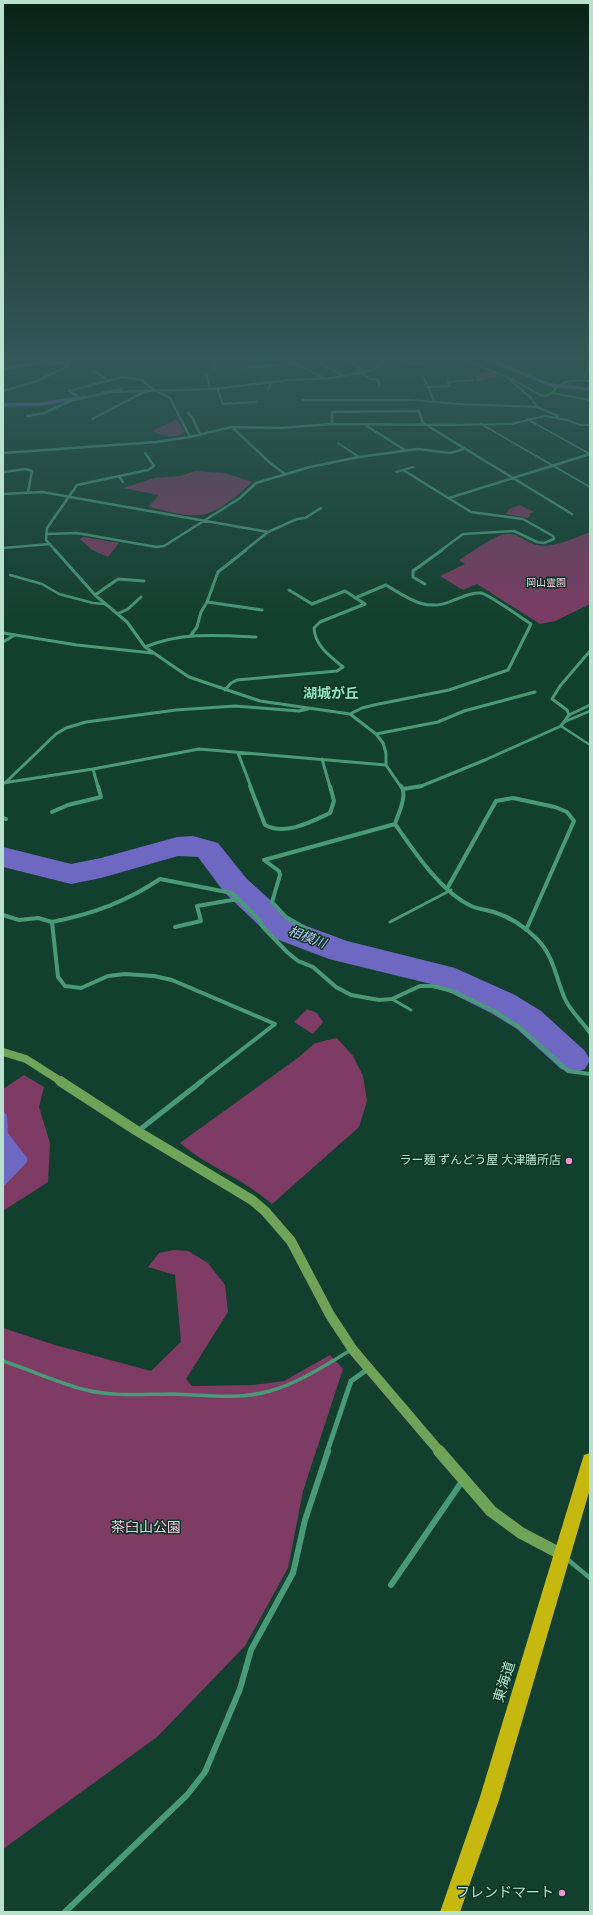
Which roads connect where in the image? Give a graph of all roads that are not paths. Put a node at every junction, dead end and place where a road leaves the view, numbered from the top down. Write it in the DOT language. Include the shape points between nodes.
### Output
graph roads {
  1 [pos="27,451"];
  2 [pos="258,451"];
  3 [pos="351,451"];
  4 [pos="397,451"];
  5 [pos="437,451"];
  6 [pos="456,451"];
  7 [pos="468,451"];
  8 [pos="527,451"];
  9 [pos="3,453"];
  10 [pos="145,453"];
  11 [pos="590,454"];
  12 [pos="359,457"];
  13 [pos="552,466"];
  14 [pos="413,467"];
  15 [pos="403,470"];
  16 [pos="3,472"];
  17 [pos="396,472"];
  18 [pos="285,474"];
  19 [pos="119,476"];
  20 [pos="513,478"];
  21 [pos="123,482"];
  22 [pos="590,487"];
  23 [pos="28,492"];
  24 [pos="3,494"];
  25 [pos="68,496"];
  26 [pos="449,498"];
  27 [pos="321,508"];
  28 [pos="572,514"];
  29 [pos="205,520"];
  30 [pos="268,532"];
  31 [pos="47,534"];
  32 [pos="50,544"];
  33 [pos="3,548"];
  34 [pos="10,575"];
  35 [pos="144,581"];
  36 [pos="425,584"];
  37 [pos="289,590"];
  38 [pos="95,595"];
  39 [pos="141,597"];
  40 [pos="355,598"];
  41 [pos="207,602"];
  42 [pos="105,604"];
  43 [pos="262,610"];
  44 [pos="117,614"];
  45 [pos="3,633"];
  46 [pos="191,635"];
  47 [pos="14,636"];
  48 [pos="256,637"];
  49 [pos="3,642"];
  50 [pos="145,648"];
  51 [pos="590,651"];
  52 [pos="152,653"];
  53 [pos="226,690"];
  54 [pos="535,692"];
  55 [pos="590,705"];
  56 [pos="311,708"];
  57 [pos="590,711"];
  58 [pos="350,714"];
  59 [pos="569,715"];
  60 [pos="564,722"];
  61 [pos="561,726"];
  62 [pos="376,734"];
  63 [pos="590,744"];
  64 [pos="238,753"];
  65 [pos="322,759"];
  66 [pos="386,765"];
  67 [pos="93,769"];
  68 [pos="4,783"];
  69 [pos="403,789"];
  70 [pos="52,812"];
  71 [pos="395,824"];
  72 [pos="450,888"];
  73 [pos="238,899"];
  74 [pos="3,915"];
  75 [pos="52,922"];
  76 [pos="390,922"];
  77 [pos="175,927"];
  78 [pos="526,930"];
  79 [pos="316,935"];
  80 [pos="392,999"];
  81 [pos="411,1010"];
  82 [pos="590,1033"];
  83 [pos="3,1052"];
  84 [pos="590,1074"];
  85 [pos="137,1131"];
  86 [pos="353,1350"];
  87 [pos="3,1361"];
  88 [pos="369,1369"];
  89 [pos="590,1461"];
  90 [pos="463,1479"];
  91 [pos="563,1555"];
  92 [pos="590,1578"];
  93 [pos="391,1585"];
  94 [pos="65,1912"];
  95 [pos="450,1912"];
  1 -- 9 [label="street"];
  2 -- 18 [label="street"];
  3 -- 12 [label="lane"];
  4 -- 12 [label="street"];
  5 -- 6 [label="street"];
  7 -- 20 [label="street"];
  8 -- 13 [label="lane"];
  10 -- 19 [label="street" via="154,466 148,470"];
  11 -- 13 [label="street"];
  12 -- 18 [label="street"];
  13 -- 20 [label="street"];
  13 -- 22 [label="lane"];
  14 -- 15 [label="lane"];
  15 -- 17 [label="lane"];
  15 -- 26 [label="street"];
  16 -- 23 [label="street" via="26,469 32,471"];
  18 -- 29 [label="street" via="256,483 240,498"];
  19 -- 21 [label="street"];
  19 -- 25 [label="street" via="82,482"];
  20 -- 26 [label="street"];
  20 -- 28 [label="street"];
  23 -- 24 [label="street"];
  23 -- 25 [label="street"];
  25 -- 29 [label="street"];
  25 -- 31 [label="street" via="47,528"];
  26 -- 36 [label="street" via="471,512 523,519 554,539 544,543 537,542 514,531 463,534 413,571 413,577"];
  27 -- 30 [label="street" via="305,518"];
  29 -- 30 [label="street"];
  29 -- 31 [label="street" via="164,546 156,547 77,533"];
  30 -- 41 [label="street" via="218,572"];
  31 -- 32 [label="street" via="46,540"];
  32 -- 33 [label="street"];
  32 -- 38 [label="street"];
  34 -- 42 [label="lane" via="42,584 59,594"];
  35 -- 38 [label="street" via="118,579"];
  37 -- 40 [label="street" via="312,604 345,591"];
  38 -- 42 [label="street"];
  39 -- 44 [label="street" via="128,609"];
  40 -- 53 [label="street" via="365,604 320,622 314,628 313,634 317,642 343,667 337,671 237,680"];
  40 -- 58 [label="street" via="386,585 426,606 435,606 473,592 482,593 531,624 508,670 449,690 374,705"];
  41 -- 43 [label="street"];
  41 -- 46 [label="street" via="201,612 197,628"];
  42 -- 44 [label="street"];
  44 -- 50 [label="street" via="127,622"];
  45 -- 47 [label="street"];
  46 -- 48 [label="street"];
  46 -- 50 [label="street" via="159,640"];
  47 -- 49 [label="street"];
  47 -- 52 [label="street"];
  50 -- 52 [label="street"];
  51 -- 59 [label="street" via="585,661 556,690 552,699 567,710"];
  52 -- 53 [label="street" via="189,677"];
  53 -- 56 [label="street" via="260,701"];
  54 -- 62 [label="street" via="464,711 438,722"];
  55 -- 59 [label="lane"];
  56 -- 58 [label="street"];
  56 -- 68 [label="street" via="299,711 235,706 196,708 86,722 56,734"];
  57 -- 60 [label="lane"];
  58 -- 62 [label="street"];
  59 -- 60 [label="street"];
  60 -- 61 [label="street"];
  61 -- 63 [label="lane"];
  61 -- 69 [label="street" via="416,788"];
  62 -- 66 [label="street" via="386,753"];
  64 -- 65 [label="street"];
  64 -- 65 [label="street" via="265,825 276,830 308,823 330,813 334,801"];
  64 -- 67 [label="street" via="199,749"];
  65 -- 66 [label="street"];
  66 -- 69 [label="street"];
  67 -- 68 [label="street"];
  67 -- 70 [label="street" via="101,797 68,805"];
  69 -- 71 [label="street"];
  71 -- 72 [label="street" via="424,862"];
  71 -- 79 [label="street" via="264,860 279,871 280,875 272,902 291,920"];
  72 -- 76 [label="lane"];
  72 -- 78 [label="street" via="470,905 500,914"];
  72 -- 78 [label="street" via="496,801 513,798 567,812 574,821"];
  73 -- 75 [label="street" via="232,893 160,879 124,902 83,916"];
  73 -- 77 [label="street" via="197,906 201,921"];
  73 -- 80 [label="street" via="287,952 298,961 313,967 336,987 365,999"];
  74 -- 75 [label="street" via="19,920 38,918"];
  75 -- 85 [label="street" via="58,977 65,986 81,988 108,976 125,974 154,976 172,980 275,1024"];
  78 -- 82 [label="street" via="541,943 552,960 570,1008"];
  80 -- 81 [label="lane"];
  80 -- 84 [label="street" via="420,986 433,986 452,991 494,1011 519,1027 568,1071"];
  83 -- 85 [label="street" via="26,1059"];
  85 -- 86 [label="street" via="222,1181 265,1211 291,1241 330,1315"];
  86 -- 87 [label="lane" via="295,1382 259,1393 213,1397 170,1394 124,1396 87,1390"];
  86 -- 88 [label="street"];
  88 -- 90 [label="street"];
  88 -- 94 [label="street" via="351,1381 305,1520 293,1573 251,1650 240,1689 205,1772 187,1795"];
  89 -- 91 [label="highway, 東海道"];
  90 -- 91 [label="street" via="505,1522"];
  90 -- 93 [label="street"];
  91 -- 92 [label="lane"];
  91 -- 95 [label="highway, 東海道" via="488,1800"];
}
